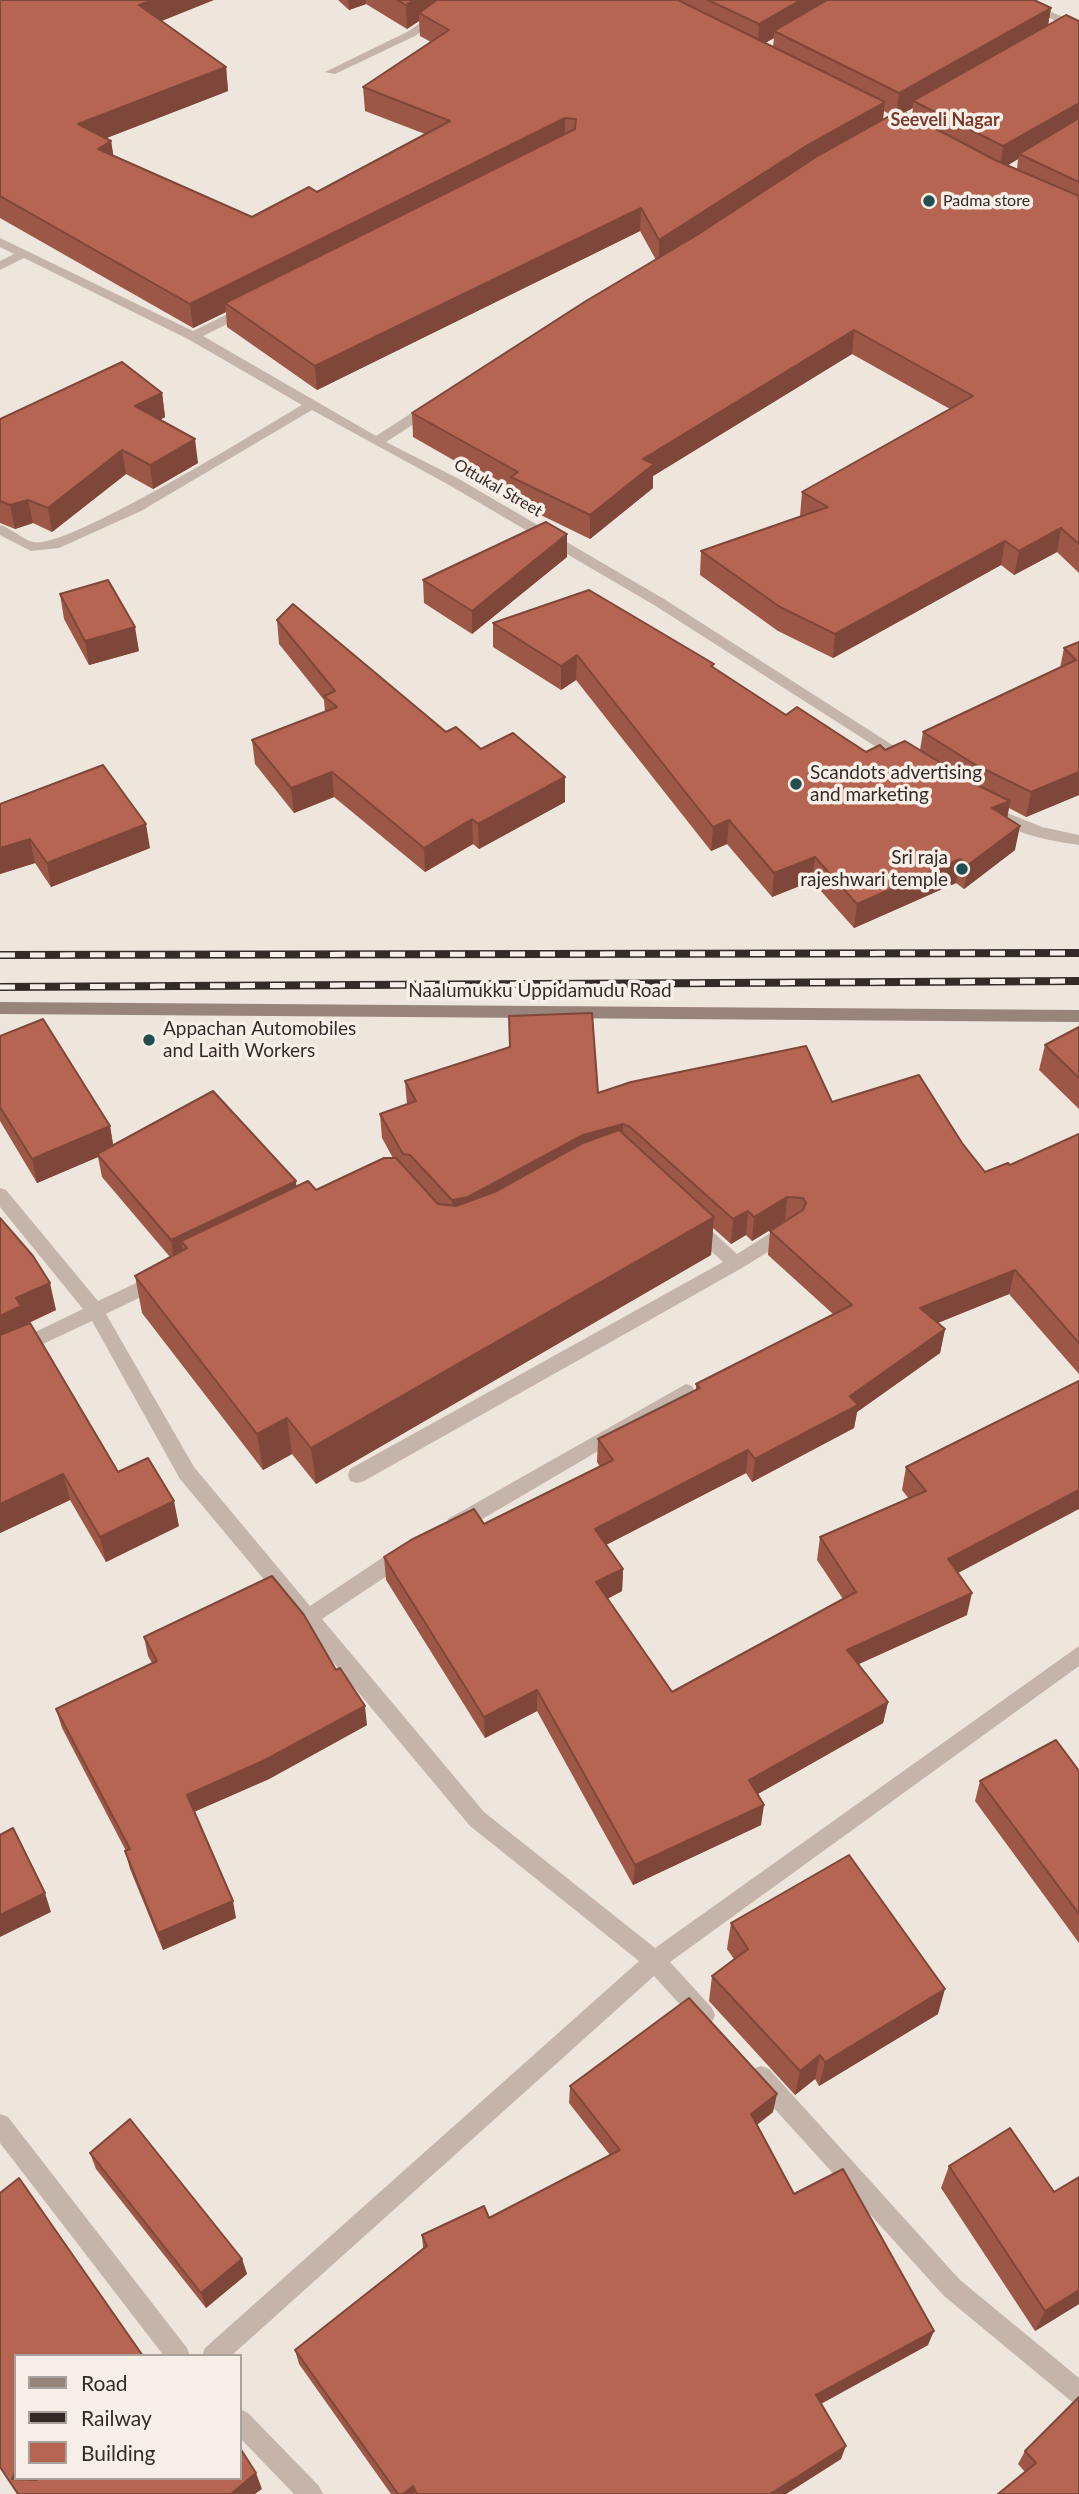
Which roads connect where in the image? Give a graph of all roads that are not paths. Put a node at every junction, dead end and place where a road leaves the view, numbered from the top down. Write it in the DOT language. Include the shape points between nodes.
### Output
graph roads {
  1 [pos="461,0"];
  2 [pos="1015,0"];
  3 [pos="1075,26"];
  4 [pos="1060,31"];
  5 [pos="331,72"];
  6 [pos="0,242"];
  7 [pos="25,253"];
  8 [pos="0,265"];
  9 [pos="254,305"];
  10 [pos="193,336"];
  11 [pos="445,399"];
  12 [pos="311,405"];
  13 [pos="376,442"];
  14 [pos="0,529"];
  15 [pos="919,766"];
  16 [pos="985,807"];
  17 [pos="1079,840"];
  18 [pos="0,1008"];
  19 [pos="1079,1016"];
  20 [pos="0,1195"];
  21 [pos="678,1211"];
  22 [pos="792,1228"];
  23 [pos="736,1263"];
  24 [pos="173,1274"];
  25 [pos="95,1310"];
  26 [pos="0,1357"];
  27 [pos="686,1391"];
  28 [pos="357,1475"];
  29 [pos="441,1533"];
  30 [pos="417,1547"];
  31 [pos="308,1618"];
  32 [pos="1079,1655"];
  33 [pos="655,1961"];
  34 [pos="720,2033"];
  35 [pos="748,2063"];
  36 [pos="0,2125"];
  37 [pos="177,2354"];
  38 [pos="215,2354"];
  39 [pos="1079,2393"];
  40 [pos="242,2423"];
  41 [pos="311,2494"];
  1 -- 5 [label="street" via="411,34"];
  2 -- 3 [label="street"];
  3 -- 4 [label="street"];
  6 -- 7 [label="street, Ottukal Street"];
  7 -- 8 [label="street"];
  7 -- 10 [label="street, Ottukal Street"];
  9 -- 10 [label="street"];
  10 -- 12 [label="street, Ottukal Street"];
  11 -- 13 [label="street"];
  12 -- 13 [label="street, Ottukal Street"];
  12 -- 14 [label="street" via="136,508 54,545 31,547"];
  13 -- 15 [label="street, Ottukal Street" via="659,601"];
  16 -- 17 [label="street" via="1015,824"];
  18 -- 19 [label="street, Naalumukku Uppidamudu Road"];
  20 -- 25 [label="street"];
  21 -- 23 [label="street"];
  22 -- 23 [label="street"];
  23 -- 28 [label="street"];
  24 -- 25 [label="street"];
  25 -- 26 [label="street"];
  25 -- 31 [label="street" via="187,1473"];
  27 -- 29 [label="street"];
  30 -- 31 [label="street"];
  31 -- 33 [label="street" via="477,1819"];
  32 -- 33 [label="street"];
  33 -- 34 [label="street"];
  33 -- 38 [label="street"];
  35 -- 39 [label="street" via="952,2288"];
  36 -- 37 [label="street"];
  40 -- 41 [label="street"];
}
